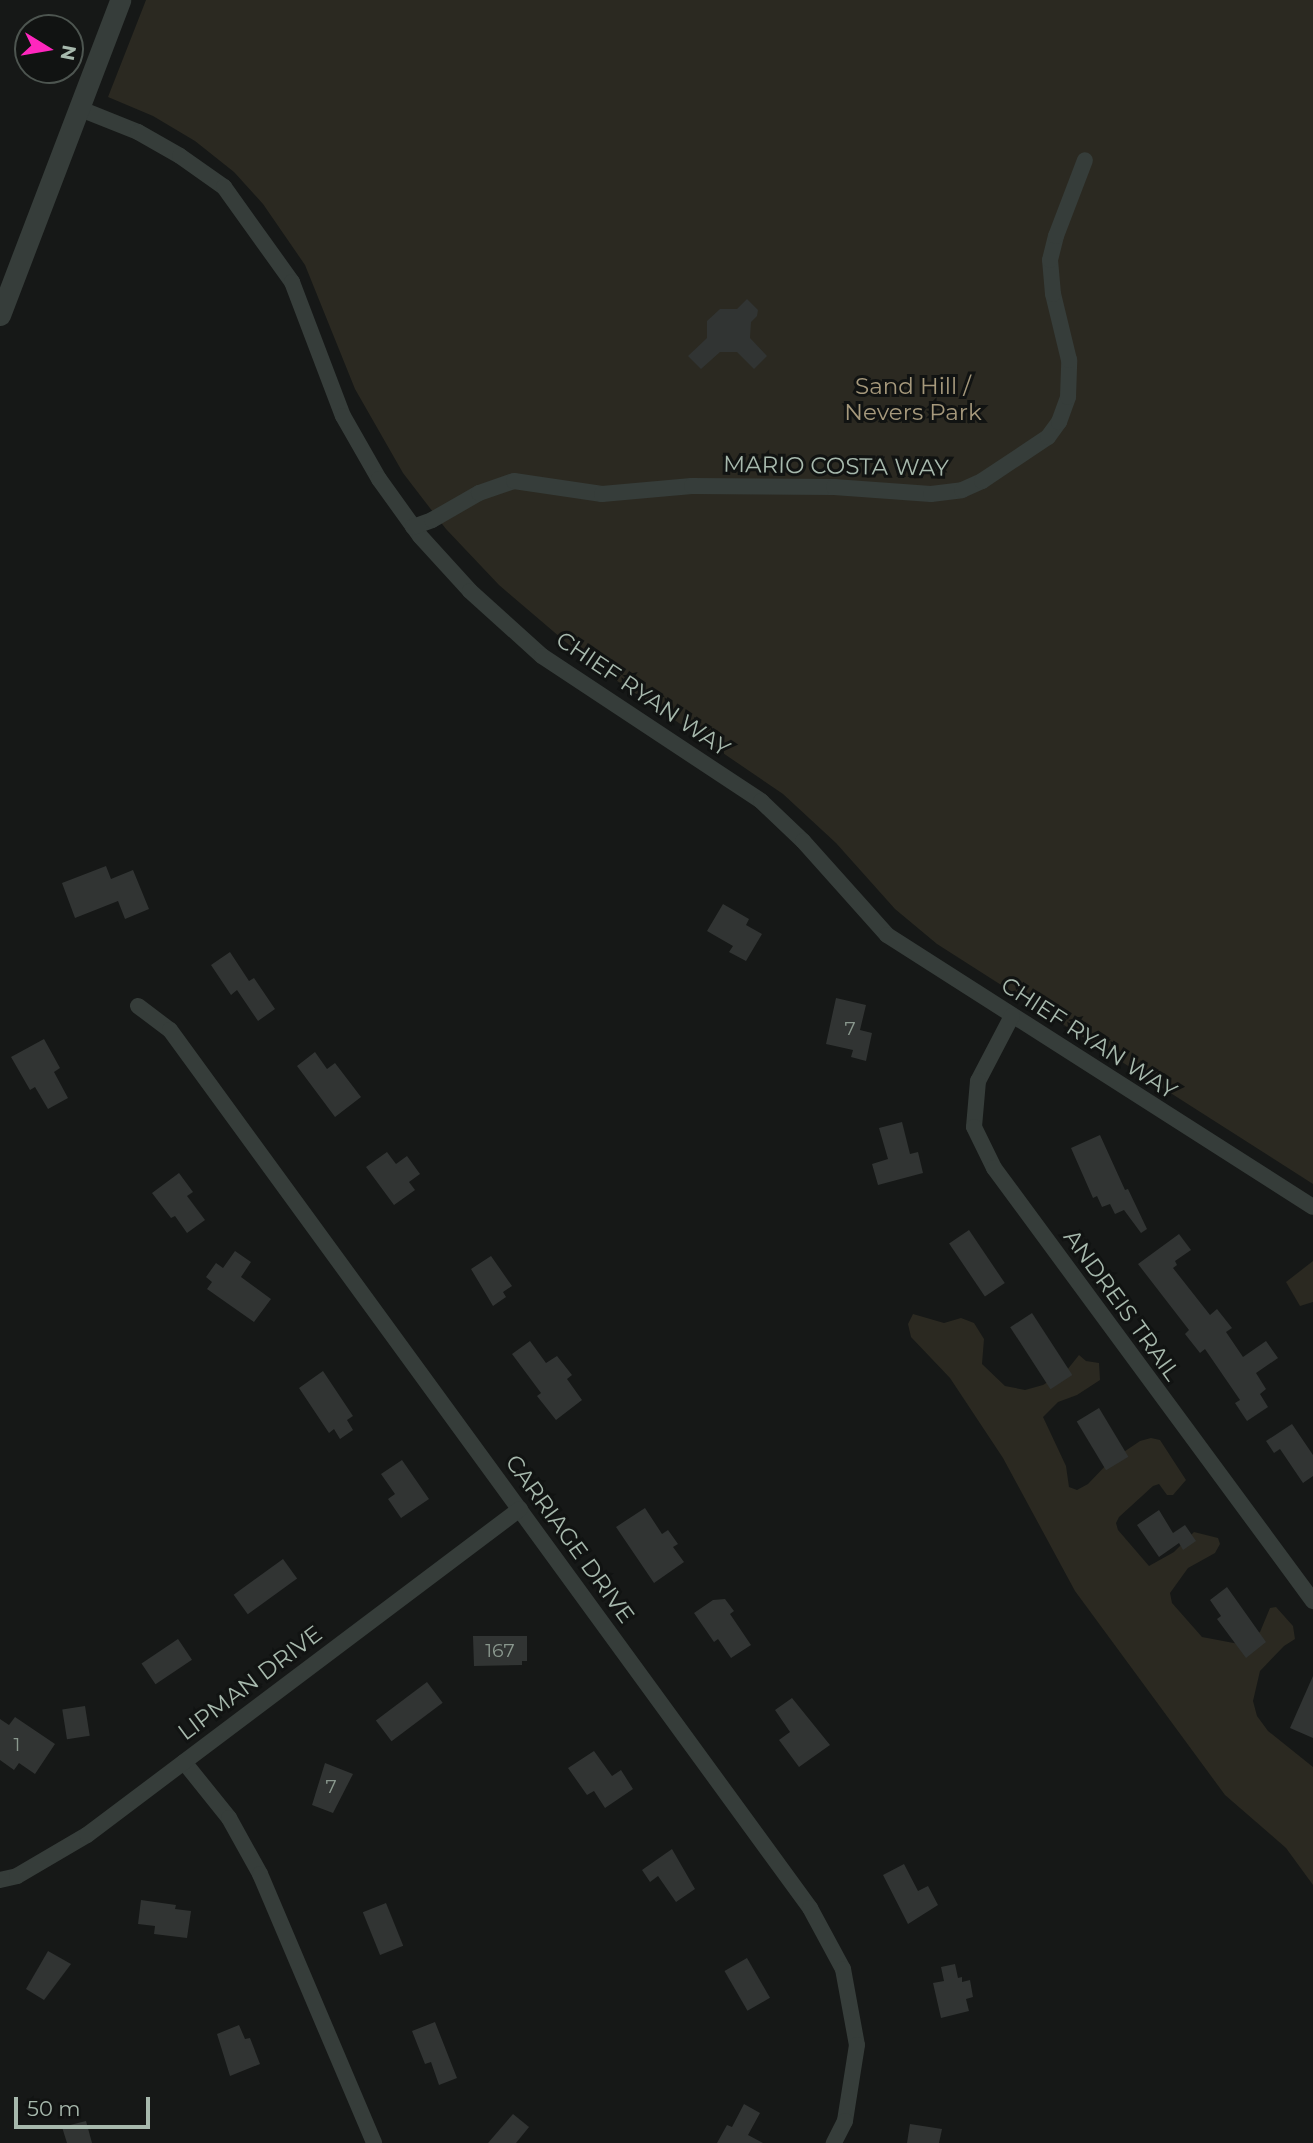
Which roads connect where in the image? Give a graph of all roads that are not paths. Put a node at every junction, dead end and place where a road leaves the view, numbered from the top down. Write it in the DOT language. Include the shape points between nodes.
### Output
graph roads {
  1 [pos="120,0"];
  2 [pos="78,108"];
  3 [pos="1085,160"];
  4 [pos="0,315"];
  5 [pos="413,527"];
  6 [pos="138,1006"];
  7 [pos="1012,1016"];
  8 [pos="1313,1207"];
  9 [pos="520,1509"];
  10 [pos="1313,1601"];
  11 [pos="184,1762"];
  12 [pos="0,1880"];
  13 [pos="373,2143"];
  14 [pos="834,2143"];
  1 -- 2 [label="street"];
  2 -- 4 [label="street"];
  2 -- 5 [label="street, CHIEF RYAN WAY" via="138,132 224,187 292,282 343,416"];
  3 -- 5 [label="street, MARIO COSTA WAY" via="1050,260 1069,360 1068,397 1048,437 982,481 962,490 931,494 834,487 692,486 602,494 514,481 479,493"];
  5 -- 7 [label="street, CHIEF RYAN WAY" via="470,591 542,656 761,801 887,935"];
  6 -- 9 [label="street, CARRIAGE DRIVE" via="170,1030"];
  7 -- 8 [label="street, CHIEF RYAN WAY"];
  7 -- 10 [label="street, ANDREIS TRAIL" via="978,1081 974,1128 994,1168"];
  9 -- 11 [label="street, LIPMAN DRIVE"];
  9 -- 14 [label="street, CARRIAGE DRIVE" via="810,1908 843,1969 857,2045 845,2121"];
  11 -- 12 [label="street, LIPMAN DRIVE" via="87,1835 17,1876"];
  11 -- 13 [label="street" via="229,1818 260,1874"];
}
